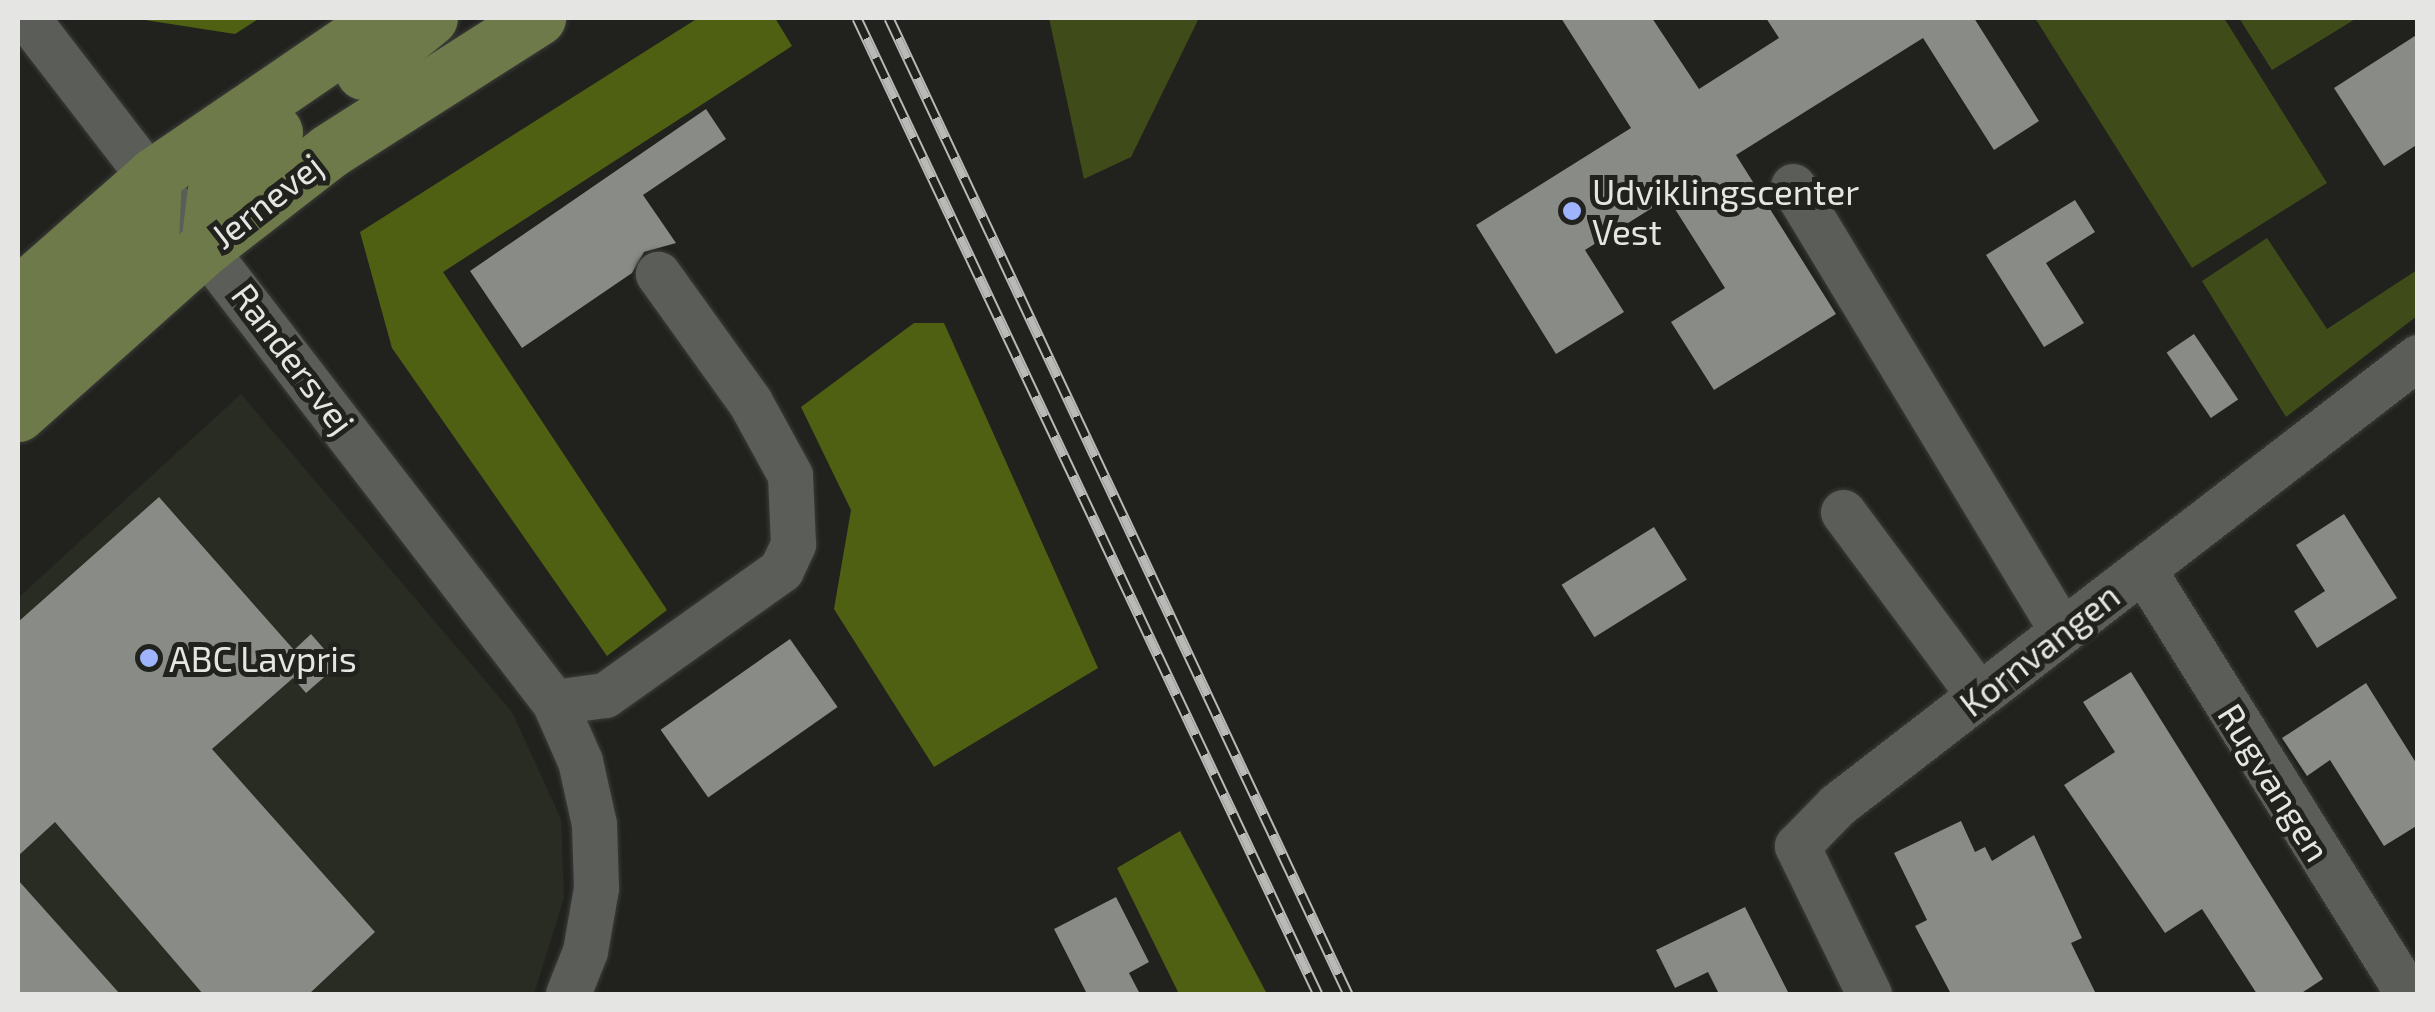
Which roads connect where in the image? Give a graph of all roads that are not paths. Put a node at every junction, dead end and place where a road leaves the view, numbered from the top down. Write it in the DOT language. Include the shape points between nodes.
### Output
graph roads {
  1 [pos="27,18"];
  2 [pos="384,18"];
  3 [pos="430,18"];
  4 [pos="538,18"];
  5 [pos="154,175"];
  6 [pos="1792,186"];
  7 [pos="208,245"];
  8 [pos="658,274"];
  9 [pos="18,295"];
  10 [pos="2418,357"];
  11 [pos="18,358"];
  12 [pos="18,414"];
  13 [pos="1843,512"];
  14 [pos="2142,569"];
  15 [pos="2062,631"];
  16 [pos="1979,695"];
  17 [pos="554,702"];
  18 [pos="568,994"];
  19 [pos="1869,994"];
  20 [pos="2408,994"];
  1 -- 5 [label="street, Randersvej"];
  2 -- 5 [label="main road"];
  3 -- 7 [label="main road" via="410,40 216,173"];
  4 -- 7 [label="main road, Jernevej" via="329,151"];
  5 -- 7 [label="street, Randersvej"];
  5 -- 9 [label="main road"];
  5 -- 11 [label="main road" via="152,242"];
  6 -- 15 [label="street"];
  7 -- 12 [label="main road, Jernevej"];
  7 -- 17 [label="street, Randersvej"];
  8 -- 17 [label="street" via="750,402 790,475 792,544 781,570 606,695"];
  10 -- 14 [label="street, Kornvangen"];
  13 -- 16 [label="street"];
  14 -- 15 [label="street, Kornvangen"];
  14 -- 20 [label="street, Rugvangen"];
  15 -- 16 [label="street, Kornvangen"];
  16 -- 19 [label="street, Kornvangen" via="1837,805 1797,846"];
  17 -- 18 [label="street, Randersvej" via="580,761 594,824 596,888 585,951"];
}
